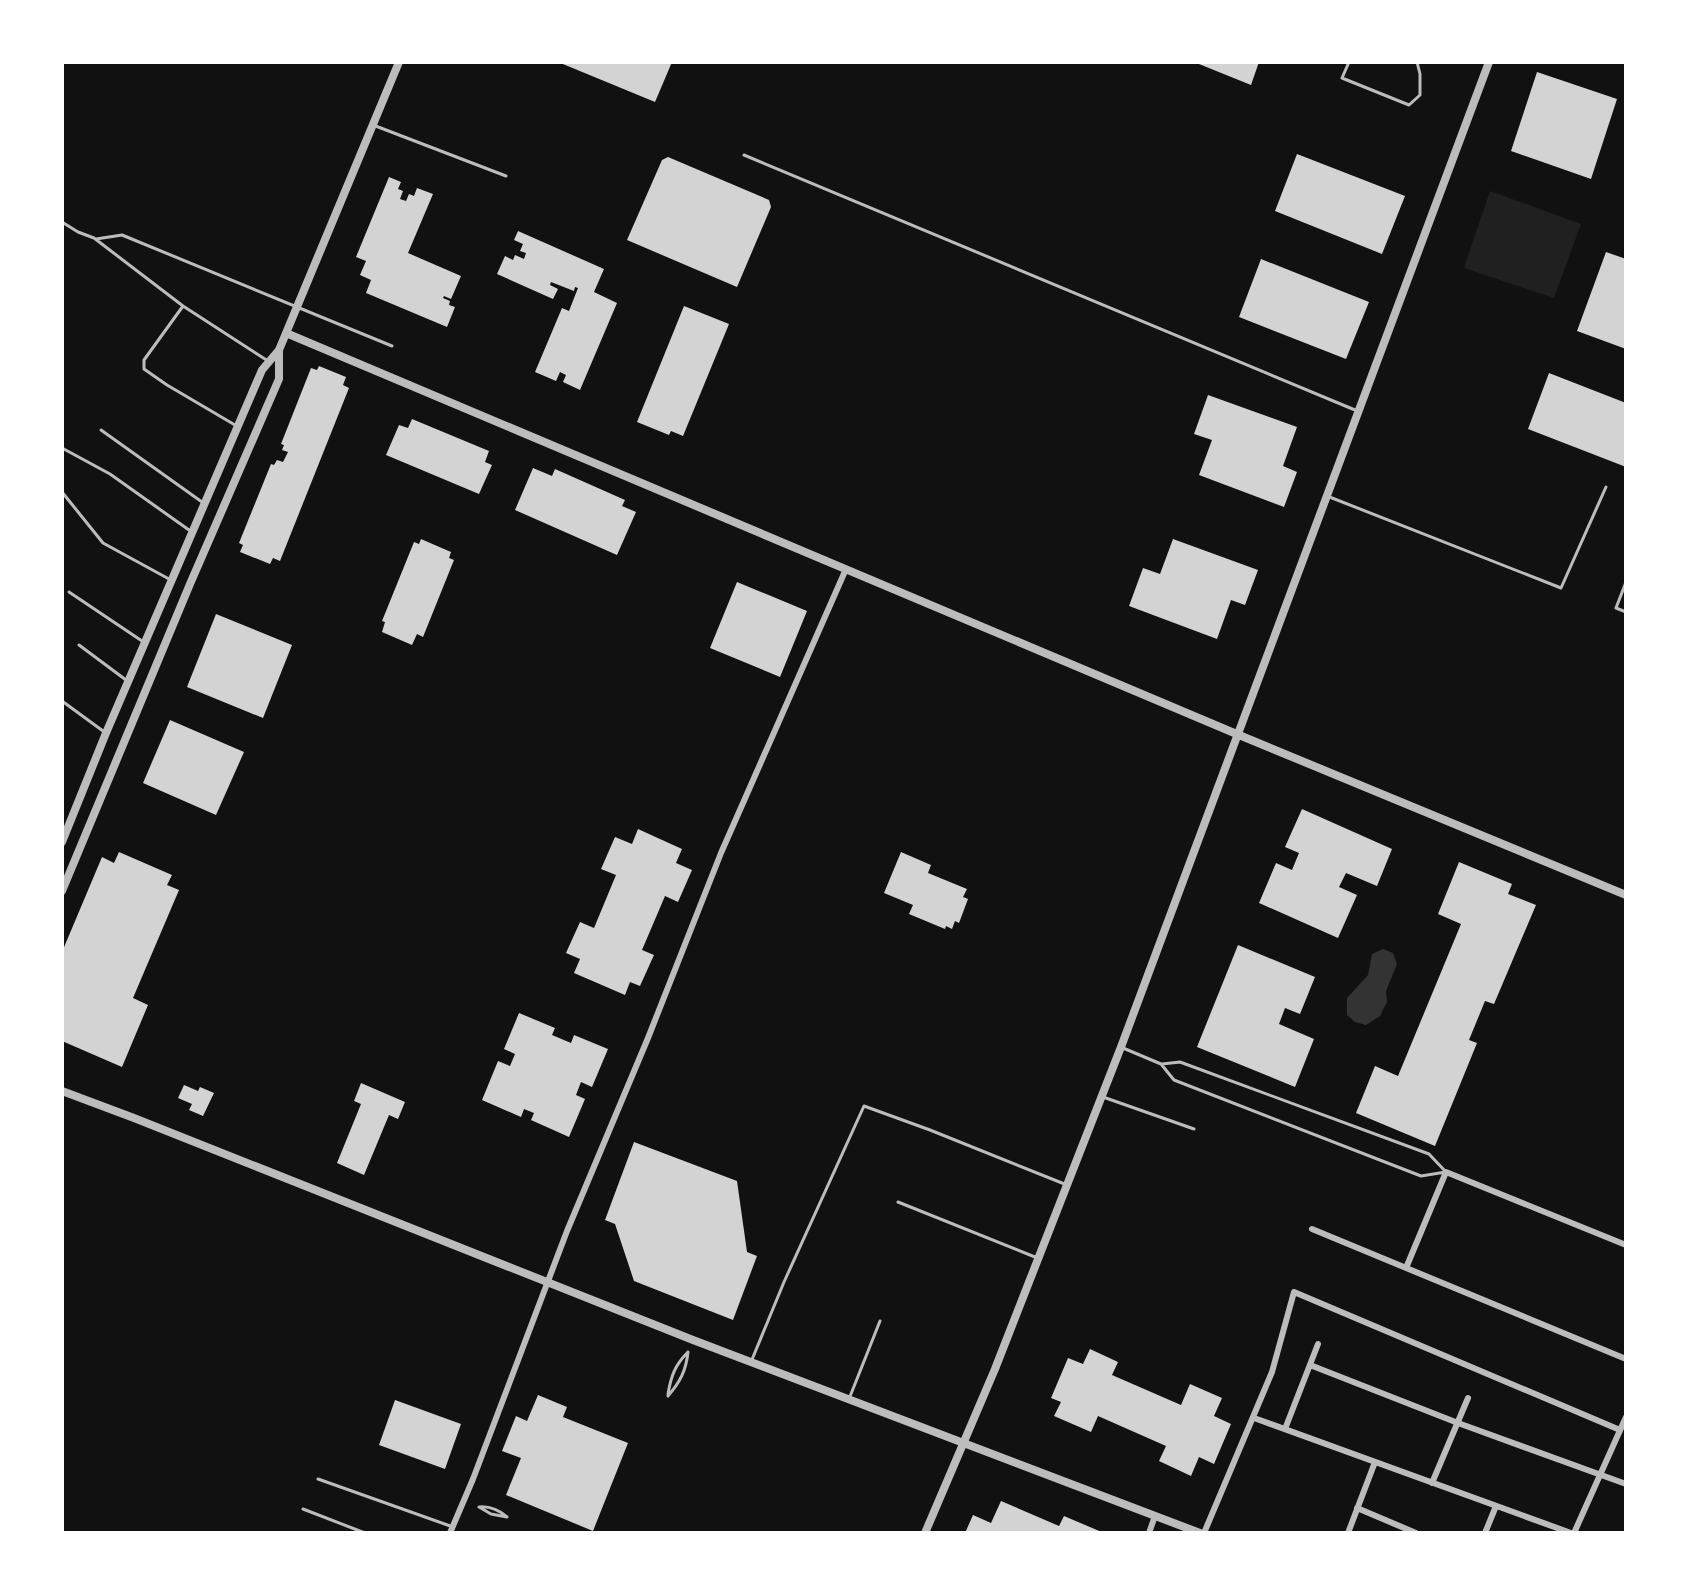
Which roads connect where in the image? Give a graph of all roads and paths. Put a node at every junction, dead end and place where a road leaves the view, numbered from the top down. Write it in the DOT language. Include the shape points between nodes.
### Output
graph roads {
  1 [pos="399,62"];
  2 [pos="1349,62"];
  3 [pos="1417,62"];
  4 [pos="1489,62"];
  5 [pos="373,125"];
  6 [pos="744,155"];
  7 [pos="506,176"];
  8 [pos="62,222"];
  9 [pos="95,238"];
  10 [pos="183,306"];
  11 [pos="296,307"];
  12 [pos="286,333"];
  13 [pos="392,346"];
  14 [pos="279,350"];
  15 [pos="268,361"];
  16 [pos="1359,412"];
  17 [pos="238,427"];
  18 [pos="101,430"];
  19 [pos="62,448"];
  20 [pos="1606,487"];
  21 [pos="62,492"];
  22 [pos="1327,496"];
  23 [pos="205,504"];
  24 [pos="192,533"];
  25 [pos="846,569"];
  26 [pos="172,581"];
  27 [pos="1626,582"];
  28 [pos="69,592"];
  29 [pos="1626,612"];
  30 [pos="145,643"];
  31 [pos="79,645"];
  32 [pos="129,682"];
  33 [pos="146,691"];
  34 [pos="62,701"];
  35 [pos="106,733"];
  36 [pos="1239,735"];
  37 [pos="62,842"];
  38 [pos="62,891"];
  39 [pos="1626,895"];
  40 [pos="1121,1047"];
  41 [pos="1161,1064"];
  42 [pos="62,1091"];
  43 [pos="1101,1096"];
  44 [pos="1194,1129"];
  45 [pos="1446,1172"];
  46 [pos="1067,1185"];
  47 [pos="898,1202"];
  48 [pos="1312,1229"];
  49 [pos="1626,1245"];
  50 [pos="1039,1259"];
  51 [pos="1406,1268"];
  52 [pos="547,1283"];
  53 [pos="880,1321"];
  54 [pos="1318,1344"];
  55 [pos="1626,1359"];
  56 [pos="751,1363"];
  57 [pos="1310,1365"];
  58 [pos="668,1396"];
  59 [pos="1468,1398"];
  60 [pos="849,1401"];
  61 [pos="1626,1417"];
  62 [pos="1254,1418"];
  63 [pos="1458,1423"];
  64 [pos="1285,1429"];
  65 [pos="1620,1430"];
  66 [pos="963,1444"];
  67 [pos="1375,1462"];
  68 [pos="1599,1475"];
  69 [pos="318,1479"];
  70 [pos="1432,1483"];
  71 [pos="1626,1484"];
  72 [pos="1496,1506"];
  73 [pos="479,1507"];
  74 [pos="1357,1508"];
  75 [pos="303,1509"];
  76 [pos="1155,1516"];
  77 [pos="507,1517"];
  78 [pos="452,1530"];
  79 [pos="365,1533"];
  80 [pos="925,1533"];
  81 [pos="1149,1533"];
  82 [pos="1202,1533"];
  83 [pos="1348,1533"];
  84 [pos="1416,1533"];
  85 [pos="1485,1533"];
  86 [pos="1572,1533"];
  1 -- 5 [label="street"];
  2 -- 3 [label="lane" via="1342,78 1409,105 1420,95"];
  4 -- 16 [label="street"];
  5 -- 7 [label="lane"];
  5 -- 11 [label="street"];
  6 -- 16 [label="lane"];
  8 -- 9 [label="lane"];
  9 -- 10 [label="lane"];
  9 -- 11 [label="lane" via="122,235"];
  10 -- 15 [label="lane"];
  10 -- 17 [label="lane" via="144,360 144,369"];
  11 -- 12 [label="street"];
  11 -- 13 [label="lane"];
  12 -- 14 [label="street"];
  12 -- 25 [label="street"];
  14 -- 15 [label="street"];
  14 -- 33 [label="street" via="279,379"];
  15 -- 17 [label="street"];
  16 -- 22 [label="street"];
  17 -- 23 [label="street"];
  18 -- 23 [label="lane"];
  19 -- 24 [label="lane" via="110,474"];
  20 -- 22 [label="lane" via="1561,588"];
  21 -- 26 [label="lane" via="103,543"];
  22 -- 36 [label="street"];
  23 -- 24 [label="street"];
  24 -- 26 [label="street"];
  25 -- 36 [label="street"];
  25 -- 52 [label="street" via="721,853"];
  26 -- 30 [label="street"];
  27 -- 29 [label="lane" via="1616,608"];
  28 -- 30 [label="lane"];
  30 -- 32 [label="street"];
  31 -- 32 [label="lane"];
  32 -- 33 [label="street"];
  32 -- 35 [label="street"];
  33 -- 38 [label="street"];
  34 -- 35 [label="lane"];
  35 -- 37 [label="street"];
  36 -- 39 [label="street"];
  36 -- 40 [label="street"];
  40 -- 41 [label="lane"];
  40 -- 43 [label="street"];
  41 -- 45 [label="lane" via="1180,1062 1429,1154"];
  41 -- 45 [label="lane" via="1174,1080 1421,1176"];
  42 -- 52 [label="street"];
  43 -- 44 [label="lane"];
  43 -- 46 [label="street"];
  45 -- 49 [label="street"];
  45 -- 51 [label="street"];
  46 -- 50 [label="street"];
  46 -- 56 [label="lane" via="864,1106"];
  47 -- 50 [label="lane"];
  48 -- 51 [label="street"];
  50 -- 66 [label="street"];
  51 -- 55 [label="street"];
  52 -- 56 [label="street"];
  52 -- 78 [label="street"];
  53 -- 60 [label="lane"];
  54 -- 57 [label="street"];
  56 -- 60 [label="street"];
  57 -- 63 [label="street"];
  57 -- 64 [label="street"];
  58 -- 58 [label="lane" via="680,1382 688,1352 678,1362"];
  59 -- 63 [label="street"];
  60 -- 66 [label="street"];
  61 -- 65 [label="street"];
  62 -- 64 [label="street"];
  62 -- 65 [label="street" via="1294,1292"];
  62 -- 82 [label="street"];
  63 -- 68 [label="street"];
  63 -- 70 [label="street"];
  64 -- 67 [label="street"];
  65 -- 68 [label="street"];
  66 -- 76 [label="street"];
  66 -- 80 [label="street"];
  67 -- 70 [label="street"];
  67 -- 74 [label="street"];
  68 -- 71 [label="street"];
  68 -- 86 [label="street"];
  69 -- 78 [label="lane"];
  70 -- 72 [label="street"];
  72 -- 85 [label="street"];
  72 -- 86 [label="street"];
  73 -- 77 [label="lane"];
  74 -- 83 [label="street"];
  74 -- 84 [label="street"];
  75 -- 79 [label="lane"];
  76 -- 81 [label="street"];
  76 -- 82 [label="street"];
}
